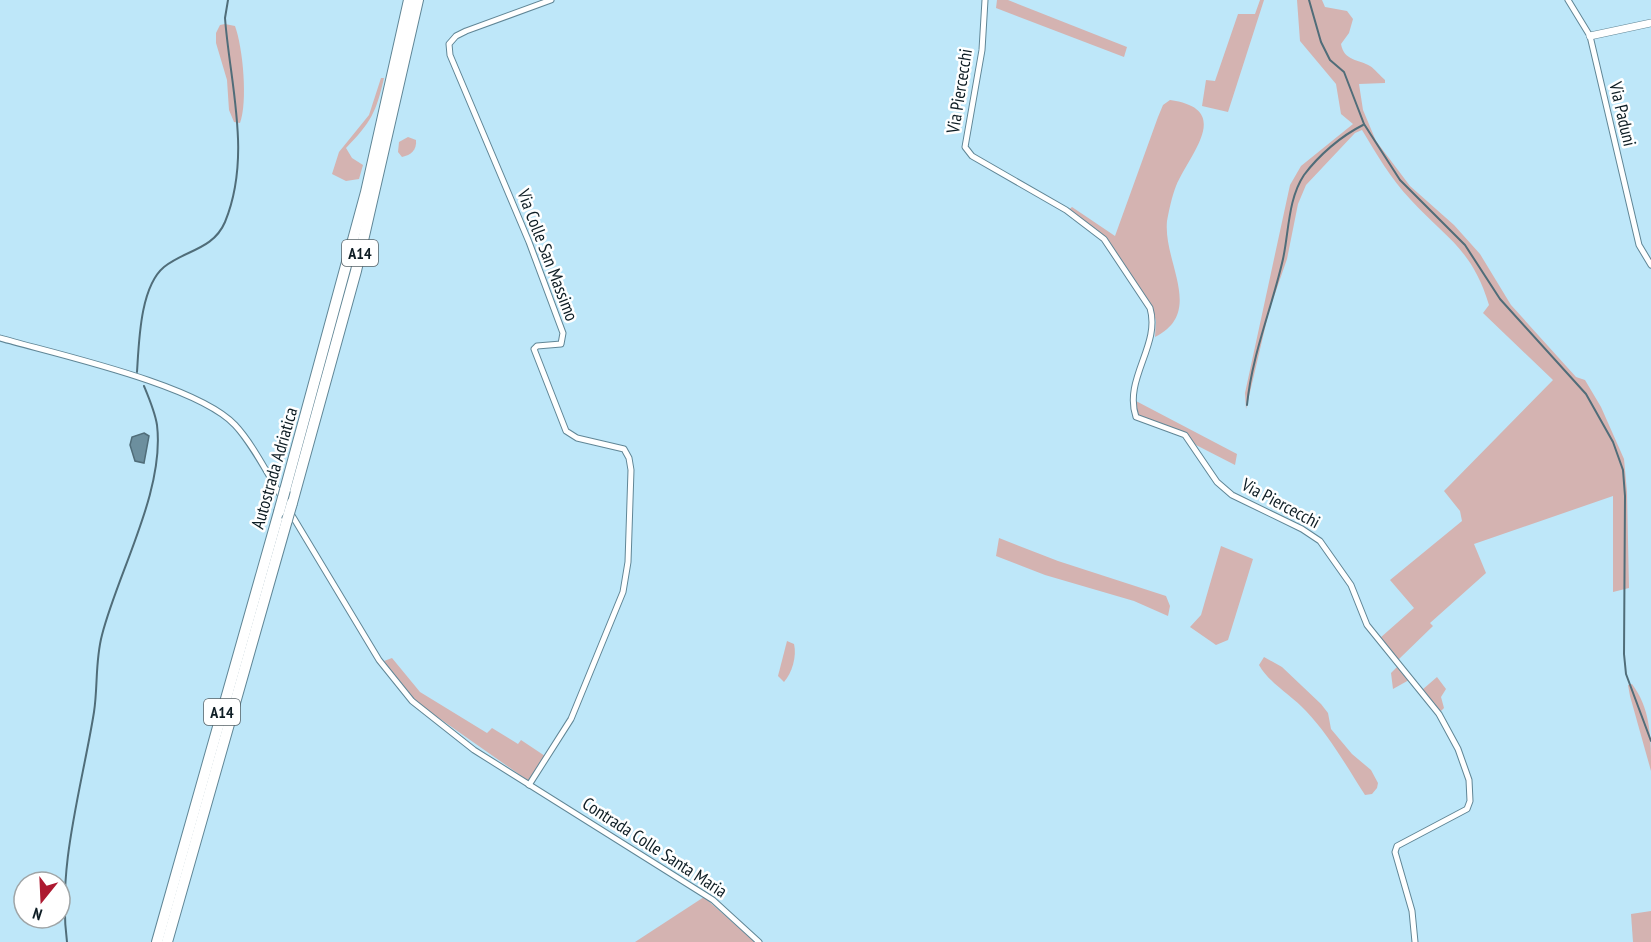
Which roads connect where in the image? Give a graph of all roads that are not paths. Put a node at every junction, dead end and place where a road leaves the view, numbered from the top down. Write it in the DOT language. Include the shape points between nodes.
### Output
graph roads {
  1 [pos="409,0"];
  2 [pos="418,0"];
  3 [pos="551,0"];
  4 [pos="985,0"];
  5 [pos="1568,0"];
  6 [pos="1651,23"];
  7 [pos="1590,36"];
  8 [pos="1651,265"];
  9 [pos="0,338"];
  10 [pos="283,516"];
  11 [pos="529,785"];
  12 [pos="170,915"];
  13 [pos="157,942"];
  14 [pos="167,942"];
  15 [pos="759,942"];
  16 [pos="1415,942"];
  1 -- 10 [label="highway, Autostrada Adriatica / A14, bridge" via="366,192 285,490"];
  2 -- 10 [label="highway, Autostrada Adriatica / A14, bridge" via="361,248 292,503"];
  3 -- 11 [label="street, Via Colle San Massimo" via="466,31 449,44 450,55 563,333 564,340 557,346 534,349 566,431 578,438 624,449 631,470 628,562 623,592 571,719"];
  4 -- 16 [label="street, Via Piercecchi" via="982,50 965,147 972,156 1066,210 1104,239 1154,320 1133,400 1136,417 1185,435 1217,482 1232,495 1320,541 1351,585 1367,625 1439,714 1458,749 1471,789 1467,809 1397,846 1395,852 1412,911"];
  5 -- 7 [label="street, Via Paduni"];
  6 -- 7 [label="street"];
  7 -- 8 [label="street, Via Paduni" via="1639,245"];
  9 -- 11 [label="street, Contrada Colle Santa Maria" via="178,392 236,425 379,660 412,701 474,750"];
  10 -- 12 [label="highway, Autostrada Adriatica / A14"];
  11 -- 15 [label="street, Contrada Colle Santa Maria" via="678,876 713,900"];
  12 -- 13 [label="highway, Autostrada Adriatica / A14"];
  12 -- 14 [label="highway, Autostrada Adriatica / A14"];
}
